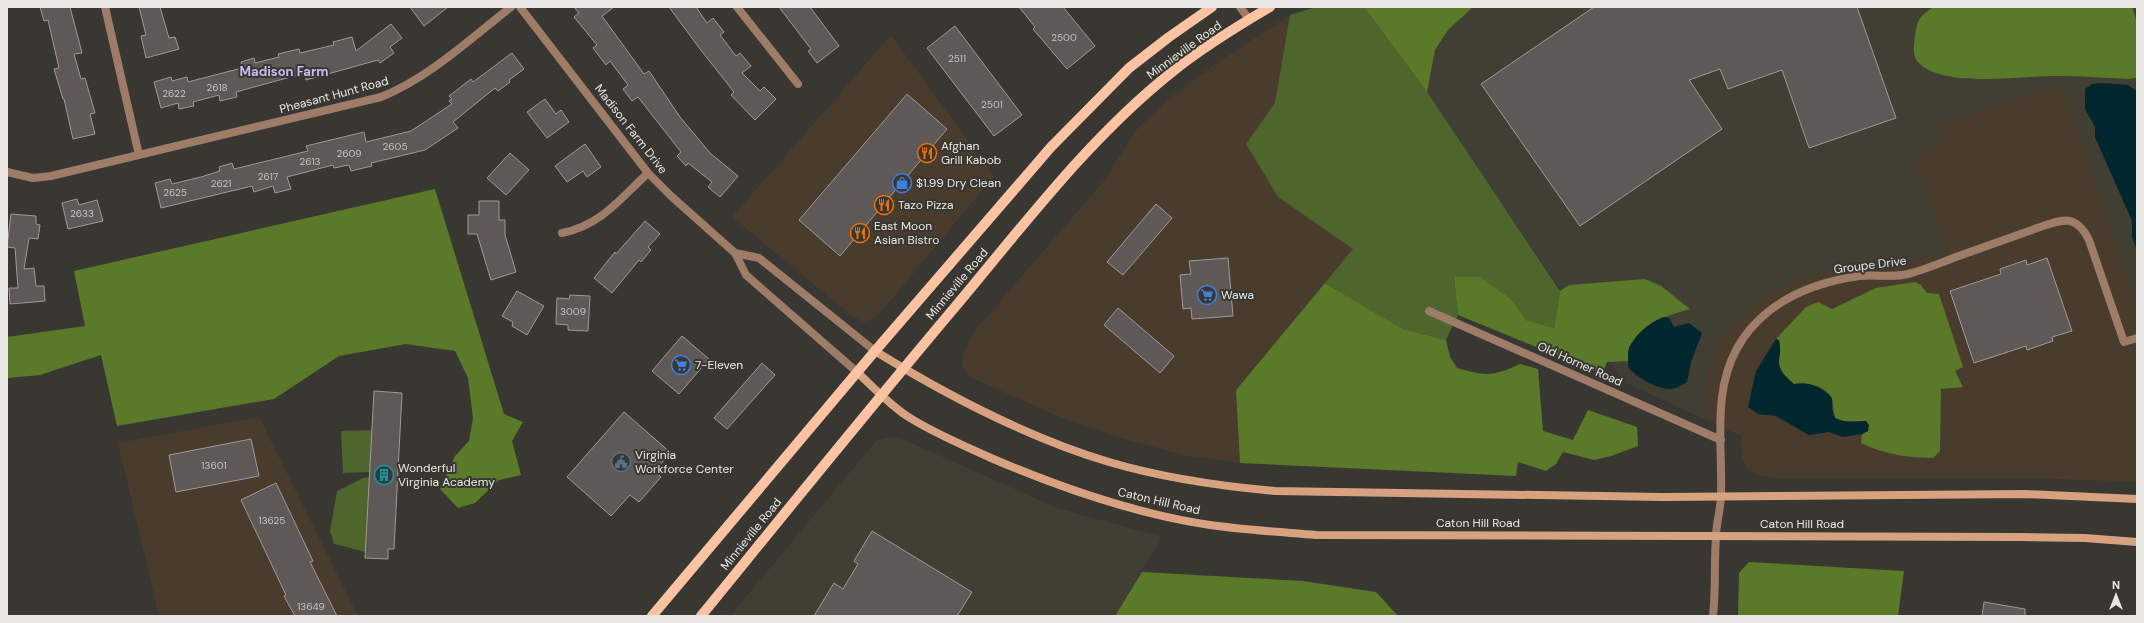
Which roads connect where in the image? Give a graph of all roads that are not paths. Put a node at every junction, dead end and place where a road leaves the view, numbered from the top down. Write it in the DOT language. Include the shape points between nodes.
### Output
graph roads {
  1 [pos="105,7"];
  2 [pos="511,7"];
  3 [pos="520,7"];
  4 [pos="737,7"];
  5 [pos="1212,7"];
  6 [pos="1240,7"];
  7 [pos="1270,7"];
  8 [pos="1249,19"];
  9 [pos="798,84"];
  10 [pos="139,155"];
  11 [pos="7,172"];
  12 [pos="648,172"];
  13 [pos="562,233"];
  14 [pos="735,253"];
  15 [pos="1429,310"];
  16 [pos="2137,338"];
  17 [pos="874,351"];
  18 [pos="903,368"];
  19 [pos="857,372"];
  20 [pos="882,394"];
  21 [pos="1721,440"];
  22 [pos="1722,497"];
  23 [pos="2137,499"];
  24 [pos="1716,535"];
  25 [pos="2137,542"];
  26 [pos="652,616"];
  27 [pos="701,616"];
  28 [pos="1713,616"];
  1 -- 10 [label="street"];
  2 -- 10 [label="street, Pheasant Hunt Road" via="422,76 381,97"];
  3 -- 12 [label="street, Madison Farm Drive"];
  4 -- 9 [label="street"];
  5 -- 17 [label="main road, Minnieville Road" via="1147,53 1108,88 1051,147"];
  6 -- 8 [label="street"];
  7 -- 8 [label="main road, Minnieville Road"];
  8 -- 18 [label="main road, Minnieville Road" via="1172,72 1100,139 1042,203"];
  10 -- 11 [label="street, Pheasant Hunt Road" via="51,176 33,178"];
  12 -- 13 [label="street" via="592,223"];
  12 -- 14 [label="street, Madison Farm Drive"];
  14 -- 17 [label="street, Madison Farm Drive" via="759,258"];
  14 -- 19 [label="street, Madison Farm Drive" via="746,275"];
  15 -- 21 [label="street, Old Horner Road"];
  16 -- 21 [label="street, Groupe Drive" via="2124,342 2085,232 2074,222 2058,221 1913,273 1832,281 1804,290 1776,305 1749,328 1732,356 1722,397"];
  17 -- 18 [label="main road"];
  17 -- 19 [label="main road, Minnieville Road"];
  18 -- 20 [label="main road, Minnieville Road"];
  18 -- 22 [label="main road" via="983,411 1082,453 1160,475 1223,486 1275,491"];
  19 -- 20 [label="main road, Caton Hill Road"];
  19 -- 26 [label="main road, Minnieville Road"];
  20 -- 24 [label="main road, Caton Hill Road" via="908,416 969,448 1023,472 1102,500 1209,525 1316,534"];
  20 -- 27 [label="main road, Minnieville Road"];
  21 -- 22 [label="street, Groupe Drive"];
  22 -- 23 [label="main road" via="2025,494"];
  22 -- 24 [label="street, Groupe Drive"];
  24 -- 25 [label="main road, Caton Hill Road" via="2052,538"];
  24 -- 28 [label="street, Groupe Drive"];
}
